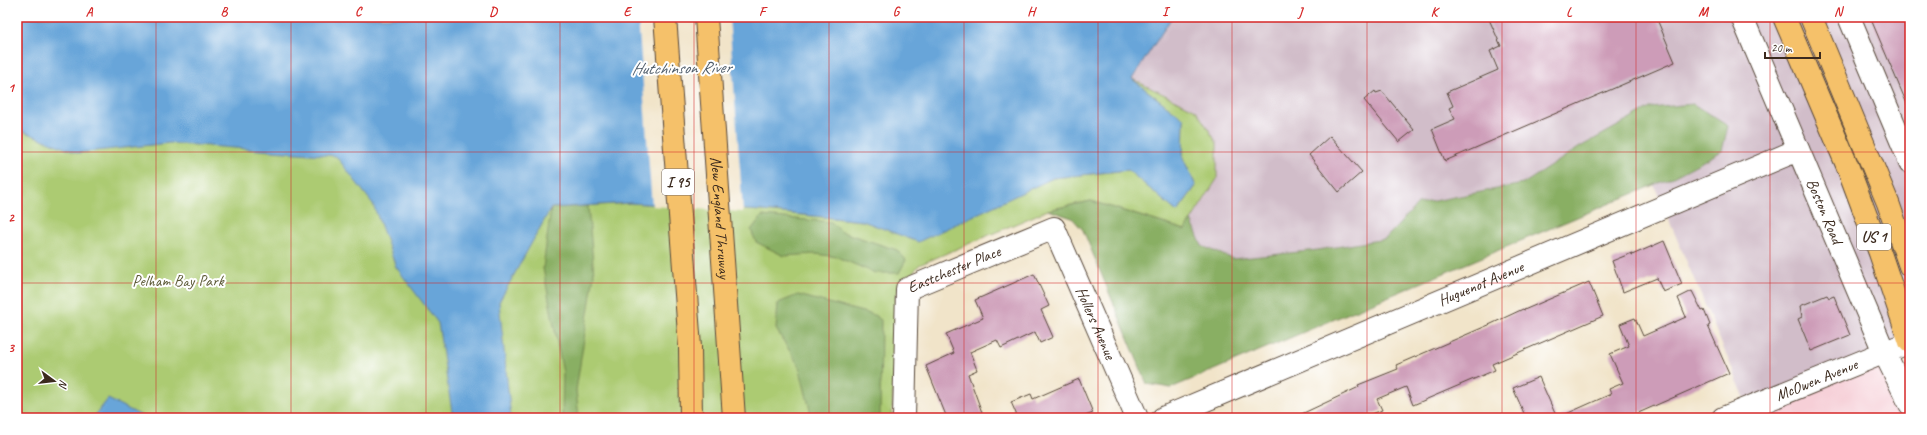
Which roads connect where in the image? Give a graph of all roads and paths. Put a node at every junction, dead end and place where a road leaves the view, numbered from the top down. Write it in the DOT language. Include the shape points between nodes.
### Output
graph roads {
  1 [pos="665,17"];
  2 [pos="706,17"];
  3 [pos="1784,17"];
  4 [pos="1811,17"];
  5 [pos="1849,17"];
  6 [pos="1748,19"];
  7 [pos="1798,150"];
  8 [pos="1910,162"];
  9 [pos="1054,228"];
  10 [pos="1910,266"];
  11 [pos="1910,342"];
  12 [pos="1884,352"];
  13 [pos="1910,404"];
  14 [pos="691,418"];
  15 [pos="734,418"];
  16 [pos="904,418"];
  17 [pos="1137,418"];
  18 [pos="1164,418"];
  19 [pos="1723,418"];
  1 -- 14 [label="main road, I 95" via="690,347"];
  2 -- 15 [label="main road, New England Thruway / I 95"];
  3 -- 11 [label="main road, US 1" via="1880,253"];
  4 -- 10 [label="main road, US 1" via="1888,204"];
  5 -- 8 [label="street"];
  6 -- 7 [label="street, Boston Road"];
  7 -- 12 [label="street, Boston Road"];
  7 -- 18 [label="street, Huguenot Avenue"];
  9 -- 16 [label="street, Eastchester Place" via="907,289"];
  9 -- 17 [label="street, Hollers Avenue"];
  11 -- 12 [label="street, McOwen Avenue"];
  12 -- 13 [label="street, Boston Road"];
  12 -- 19 [label="street, McOwen Avenue"];
}
